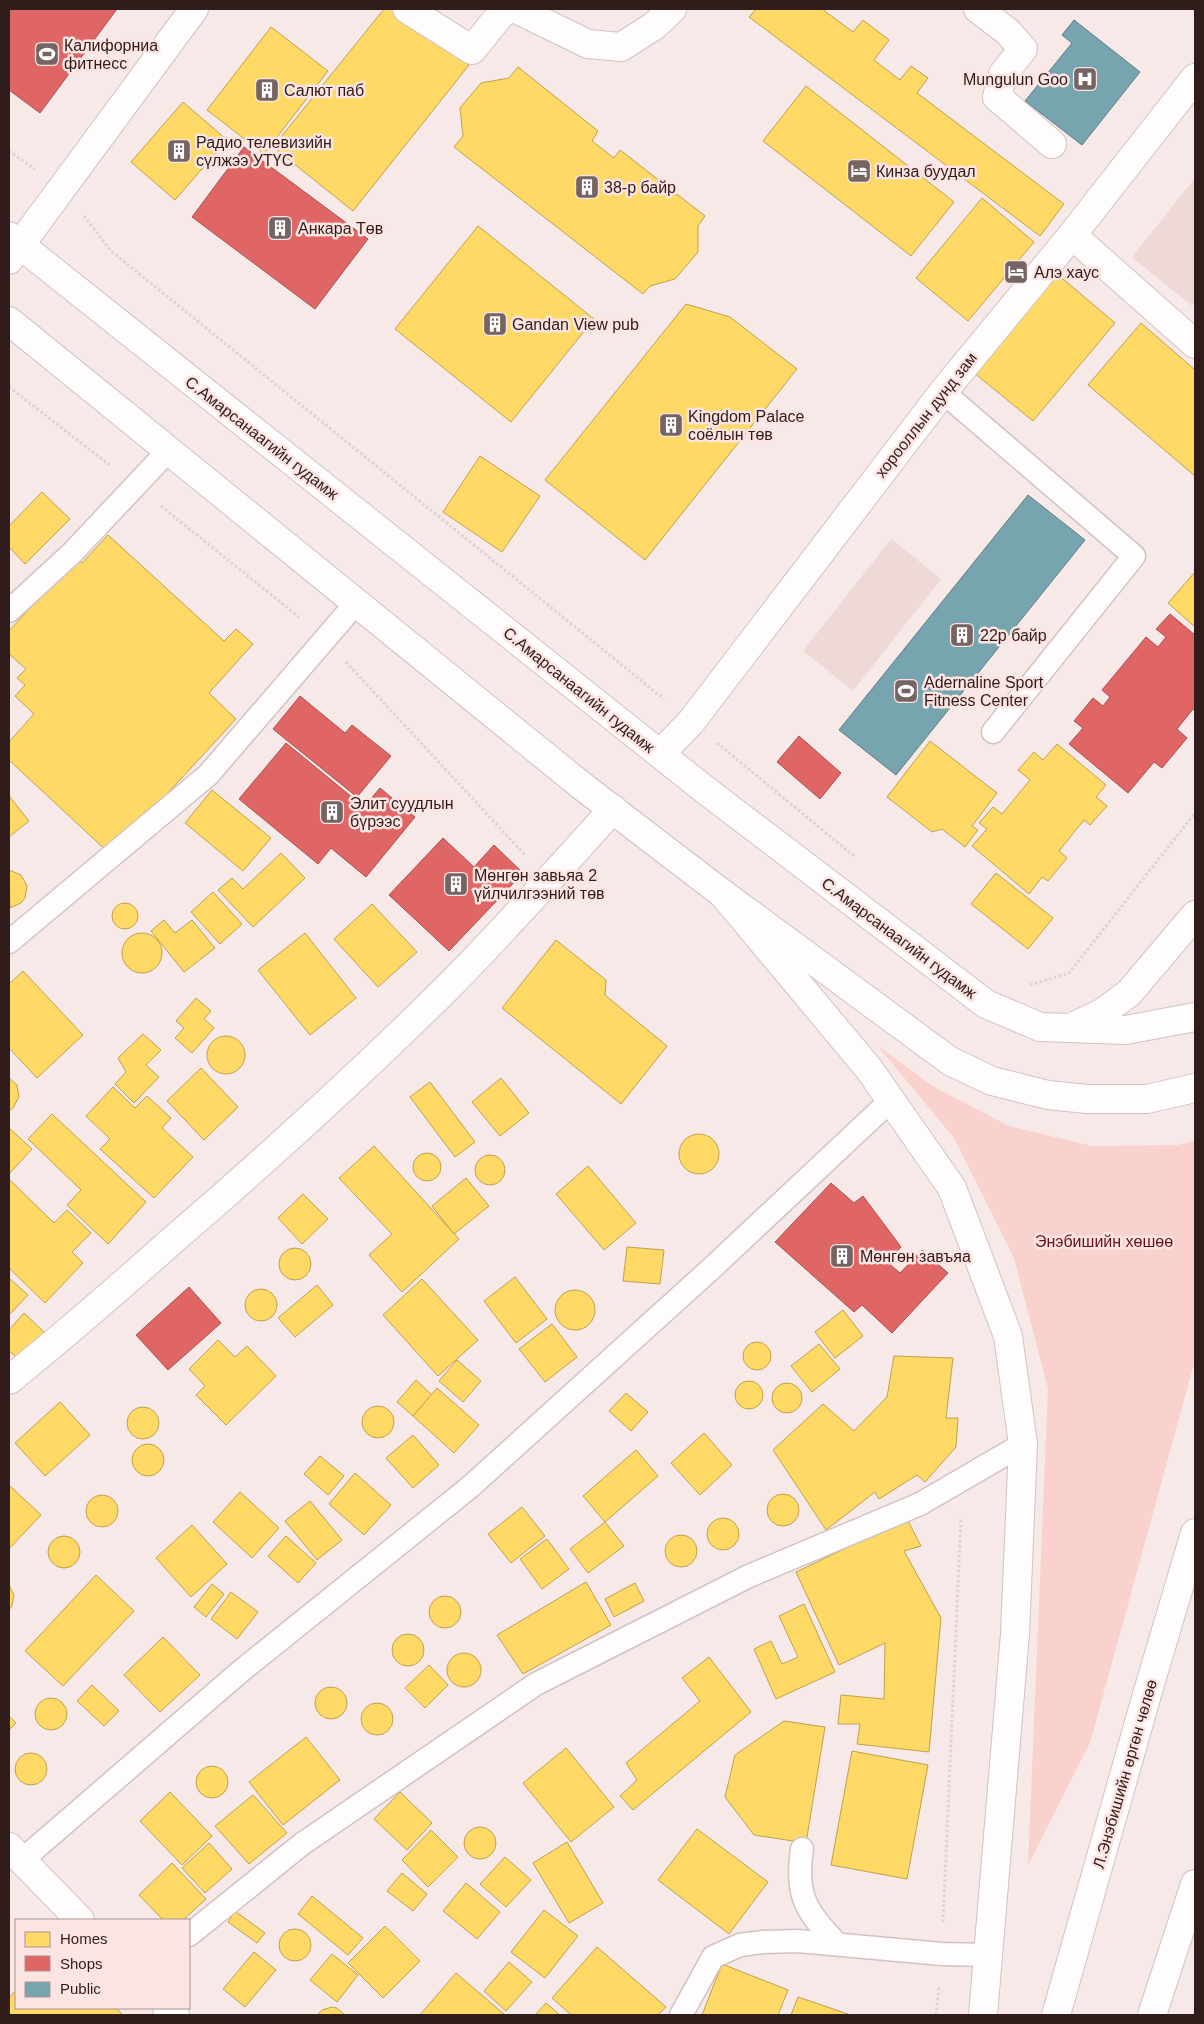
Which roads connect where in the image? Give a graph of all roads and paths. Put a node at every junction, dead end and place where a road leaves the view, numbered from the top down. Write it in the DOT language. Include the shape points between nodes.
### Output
graph roads {
  1 [pos="194,9"];
  2 [pos="407,9"];
  3 [pos="506,9"];
  4 [pos="516,9"];
  5 [pos="672,9"];
  6 [pos="978,9"];
  7 [pos="1195,78"];
  8 [pos="1052,144"];
  9 [pos="62,187"];
  10 [pos="1072,235"];
  11 [pos="13,247"];
  12 [pos="9,321"];
  13 [pos="1195,344"];
  14 [pos="9,387"];
  15 [pos="943,392"];
  16 [pos="168,451"];
  17 [pos="135,485"];
  18 [pos="356,603"];
  19 [pos="9,611"];
  20 [pos="325,639"];
  21 [pos="691,722"];
  22 [pos="993,732"];
  23 [pos="660,754"];
  24 [pos="612,809"];
  25 [pos="1195,813"];
  26 [pos="860,862"];
  27 [pos="549,880"];
  28 [pos="723,894"];
  29 [pos="1195,915"];
  30 [pos="9,942"];
  31 [pos="1023,987"];
  32 [pos="1195,1017"];
  33 [pos="1072,1028"];
  34 [pos="1195,1088"];
  35 [pos="890,1101"];
  36 [pos="9,1380"];
  37 [pos="1023,1444"];
  38 [pos="962,1481"];
  39 [pos="1195,1533"];
  40 [pos="802,1849"];
  41 [pos="15,1854"];
  42 [pos="1195,1884"];
  43 [pos="79,1919"];
  44 [pos="190,1934"];
  45 [pos="837,1944"];
  46 [pos="942,1954"];
  47 [pos="986,1955"];
  48 [pos="681,2015"];
  49 [pos="936,2015"];
  50 [pos="983,2015"];
  51 [pos="1056,2015"];
  52 [pos="1152,2015"];
  1 -- 9 [label="main road"];
  2 -- 3 [label="main road" via="472,50"];
  4 -- 5 [label="main road" via="588,44 621,46 654,26"];
  6 -- 8 [label="main road" via="1008,32 1023,49 1004,74 997,97"];
  7 -- 10 [label="main road, хорооллын дунд зам"];
  9 -- 11 [label="main road"];
  9 -- 21 [label="path" via="111,251"];
  10 -- 13 [label="main road"];
  10 -- 15 [label="main road, хорооллын дунд зам"];
  11 -- 23 [label="main road, С.Амарсанаагийн гудамж"];
  12 -- 16 [label="main road"];
  14 -- 17 [label="path"];
  15 -- 21 [label="main road, хорооллын дунд зам"];
  15 -- 22 [label="lane" via="1134,556"];
  16 -- 17 [label="lane"];
  16 -- 18 [label="main road"];
  17 -- 19 [label="lane" via="72,553"];
  17 -- 20 [label="path"];
  18 -- 20 [label="lane"];
  18 -- 24 [label="main road"];
  20 -- 27 [label="path"];
  20 -- 30 [label="lane" via="208,775"];
  21 -- 23 [label="main road, хорооллын дунд зам"];
  21 -- 26 [label="path"];
  23 -- 33 [label="main road, С.Амарсанаагийн гудамж" via="986,1004 1040,1027"];
  24 -- 27 [label="main road"];
  24 -- 28 [label="main road"];
  25 -- 31 [label="path" via="1069,973"];
  27 -- 36 [label="main road" via="446,989 280,1147"];
  28 -- 34 [label="main road" via="950,1061 992,1081 1048,1095 1087,1099 1147,1099"];
  28 -- 35 [label="main road" via="869,1069"];
  29 -- 33 [label="main road" via="1129,993 1102,1013"];
  32 -- 33 [label="main road, С.Амарсанаагийн гудамж" via="1126,1030"];
  35 -- 37 [label="main road" via="952,1188 1008,1336"];
  35 -- 41 [label="lane" via="706,1274 470,1487"];
  37 -- 38 [label="lane"];
  37 -- 47 [label="main road" via="1015,1634"];
  38 -- 44 [label="lane" via="920,1504 749,1576 536,1684 302,1844"];
  38 -- 46 [label="path"];
  39 -- 51 [label="main road, Л.Энэбишийн өргөн чөлөө"];
  40 -- 45 [label="lane" via="799,1877 804,1901"];
  41 -- 43 [label="main road"];
  42 -- 52 [label="main road"];
  45 -- 46 [label="lane"];
  45 -- 48 [label="lane" via="762,1942 740,1945 713,1957"];
  46 -- 47 [label="lane"];
  46 -- 49 [label="path"];
  47 -- 50 [label="main road"];
}
